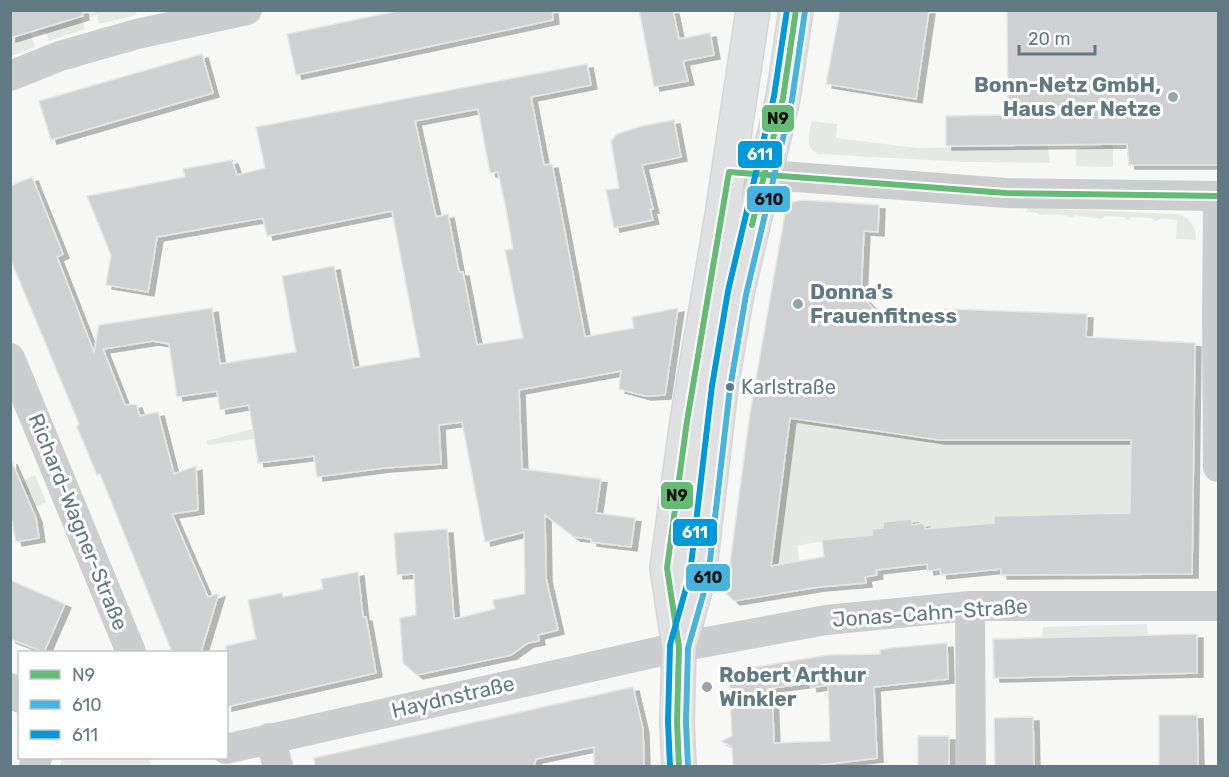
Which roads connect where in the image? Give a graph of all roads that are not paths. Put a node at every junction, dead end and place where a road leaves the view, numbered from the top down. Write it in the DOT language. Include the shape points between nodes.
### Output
graph roads {
  1 [pos="247,10"];
  2 [pos="753,10"];
  3 [pos="796,10"];
  4 [pos="10,76"];
  5 [pos="729,172"];
  6 [pos="765,176"];
  7 [pos="1218,196"];
  8 [pos="1218,209"];
  9 [pos="10,358"];
  10 [pos="1218,466"];
  11 [pos="970,606"];
  12 [pos="1218,606"];
  13 [pos="679,647"];
  14 [pos="132,651"];
  15 [pos="270,738"];
  16 [pos="228,748"];
  17 [pos="278,766"];
  18 [pos="679,766"];
  19 [pos="971,766"];
  1 -- 4 [label="street" via="137,34 60,56"];
  2 -- 5 [label="main road"];
  3 -- 6 [label="main road" via="783,98"];
  5 -- 6 [label="street"];
  5 -- 13 [label="main road" via="667,568"];
  6 -- 7 [label="street" via="1006,193"];
  6 -- 13 [label="main road" via="740,281 721,387 699,576"];
  8 -- 10 [label="street"];
  9 -- 14 [label="street, Richard-Wagner-Straße"];
  11 -- 12 [label="street, Jonas-Cahn-Straße"];
  11 -- 13 [label="street, Jonas-Cahn-Straße" via="826,620"];
  11 -- 19 [label="street"];
  13 -- 15 [label="street, Haydnstraße"];
  13 -- 18 [label="main road"];
  15 -- 16 [label="street, Haydnstraße"];
  15 -- 17 [label="street"];
}
